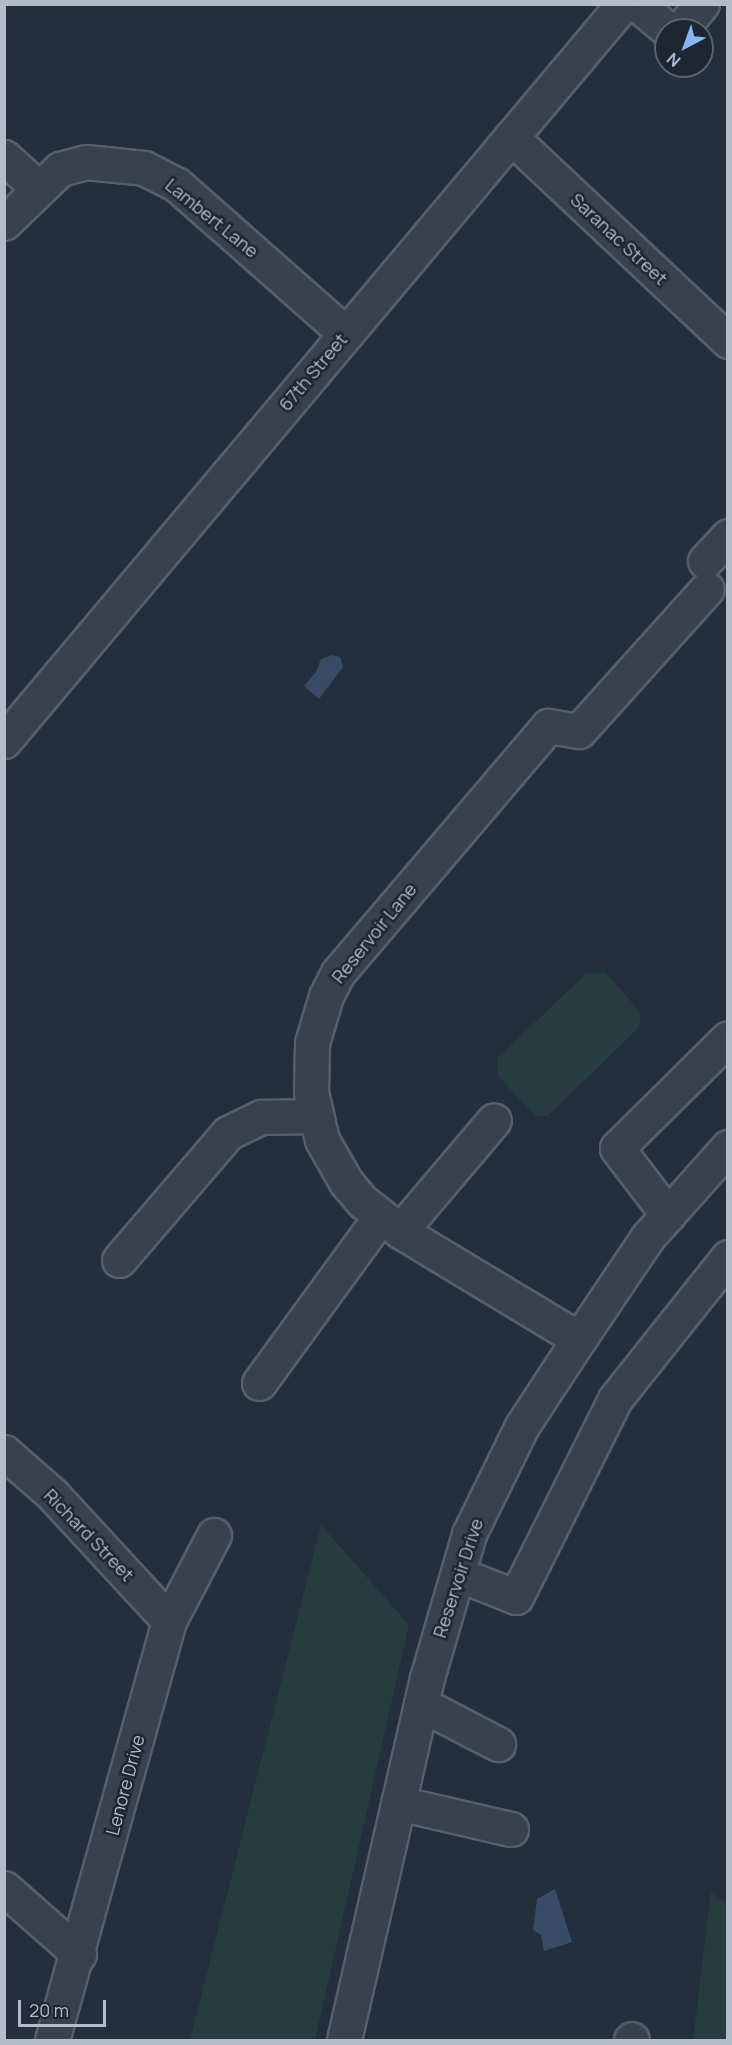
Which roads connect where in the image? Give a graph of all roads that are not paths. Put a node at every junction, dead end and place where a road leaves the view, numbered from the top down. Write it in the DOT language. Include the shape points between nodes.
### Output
graph roads {
  1 [pos="623,4"];
  2 [pos="637,4"];
  3 [pos="702,4"];
  4 [pos="654,18"];
  5 [pos="690,18"];
  6 [pos="511,137"];
  7 [pos="4,157"];
  8 [pos="38,188"];
  9 [pos="4,223"];
  10 [pos="345,333"];
  11 [pos="728,341"];
  12 [pos="728,536"];
  13 [pos="4,741"];
  14 [pos="728,1038"];
  15 [pos="315,1116"];
  16 [pos="495,1120"];
  17 [pos="728,1147"];
  18 [pos="668,1215"];
  19 [pos="390,1224"];
  20 [pos="728,1257"];
  21 [pos="119,1260"];
  22 [pos="579,1339"];
  23 [pos="259,1383"];
  24 [pos="4,1452"];
  25 [pos="214,1535"];
  26 [pos="458,1574"];
  27 [pos="169,1621"];
  28 [pos="421,1704"];
  29 [pos="498,1744"];
  30 [pos="398,1803"];
  31 [pos="511,1829"];
  32 [pos="4,1888"];
  33 [pos="79,1954"];
  34 [pos="52,2040"];
  35 [pos="344,2040"];
  1 -- 6 [label="street, 67th Street"];
  2 -- 4 [label="street"];
  3 -- 5 [label="street"];
  6 -- 10 [label="street, 67th Street"];
  6 -- 11 [label="street, Saranac Street"];
  7 -- 8 [label="street"];
  8 -- 9 [label="street, Lambert Lane"];
  8 -- 10 [label="street, Lambert Lane" via="60,169 86,162 144,168 176,184"];
  10 -- 13 [label="street, 67th Street"];
  12 -- 15 [label="street, Reservoir Lane" via="706,575 579,731 548,726 337,974 312,1043 309,1067"];
  14 -- 18 [label="street" via="617,1148"];
  15 -- 19 [label="street, Reservoir Lane" via="341,1176"];
  15 -- 21 [label="street" via="261,1117 228,1133"];
  16 -- 19 [label="street"];
  17 -- 18 [label="street, Reservoir Drive"];
  18 -- 22 [label="street, Reservoir Drive" via="647,1238"];
  19 -- 22 [label="street, Reservoir Lane"];
  19 -- 23 [label="street"];
  20 -- 26 [label="street" via="615,1399 516,1597"];
  22 -- 26 [label="street, Reservoir Drive" via="522,1426 469,1534"];
  24 -- 27 [label="street, Richard Street" via="52,1494"];
  25 -- 27 [label="street, Lenore Drive"];
  26 -- 28 [label="street, Reservoir Drive"];
  27 -- 33 [label="street, Lenore Drive"];
  28 -- 29 [label="street"];
  28 -- 30 [label="street, Reservoir Drive"];
  30 -- 31 [label="street"];
  30 -- 35 [label="street, Reservoir Drive"];
  32 -- 33 [label="street"];
  33 -- 34 [label="street, Lenore Drive"];
}
